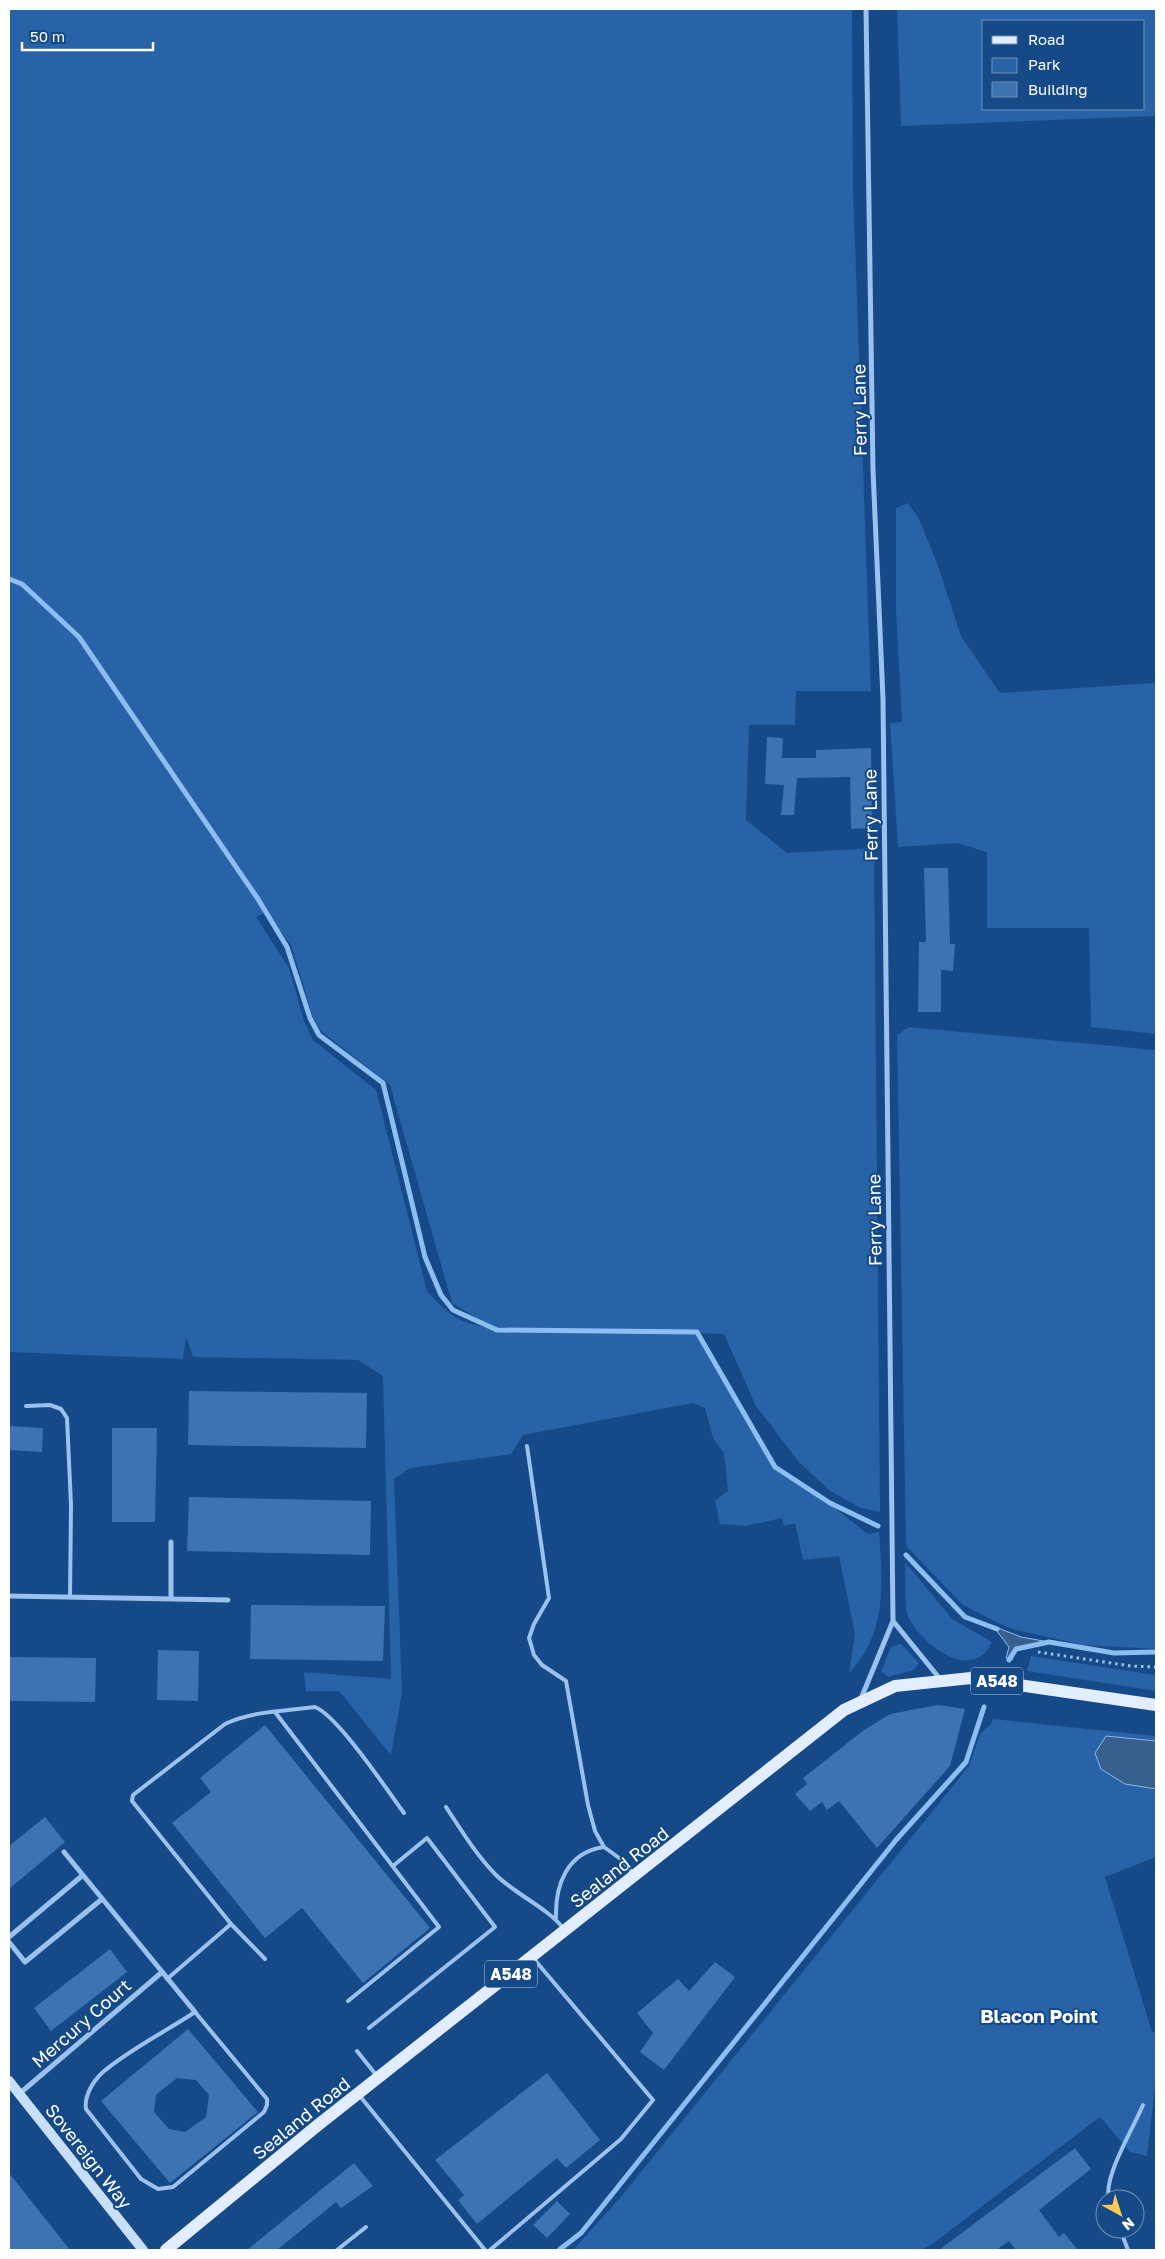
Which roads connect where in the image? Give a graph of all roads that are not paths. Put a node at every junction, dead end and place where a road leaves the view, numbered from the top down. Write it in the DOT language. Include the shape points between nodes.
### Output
graph roads {
  1 [pos="866,9"];
  2 [pos="26,1406"];
  3 [pos="526,1446"];
  4 [pos="171,1542"];
  5 [pos="9,1596"];
  6 [pos="70,1597"];
  7 [pos="171,1598"];
  8 [pos="228,1600"];
  9 [pos="893,1621"];
  10 [pos="940,1680"];
  11 [pos="859,1703"];
  12 [pos="1156,1705"];
  13 [pos="275,1712"];
  14 [pos="446,1806"];
  15 [pos="404,1813"];
  16 [pos="604,1847"];
  17 [pos="64,1852"];
  18 [pos="393,1866"];
  19 [pos="83,1875"];
  20 [pos="636,1876"];
  21 [pos="102,1899"];
  22 [pos="556,1918"];
  23 [pos="231,1924"];
  24 [pos="566,1932"];
  25 [pos="9,1937"];
  26 [pos="9,1942"];
  27 [pos="533,1957"];
  28 [pos="265,1959"];
  29 [pos="161,1973"];
  30 [pos="167,1979"];
  31 [pos="348,2001"];
  32 [pos="195,2012"];
  33 [pos="369,2028"];
  34 [pos="357,2051"];
  35 [pos="378,2078"];
  36 [pos="9,2081"];
  37 [pos="19,2094"];
  38 [pos="358,2094"];
  39 [pos="1143,2105"];
  40 [pos="1108,2189"];
  41 [pos="366,2227"];
  42 [pos="142,2250"];
  43 [pos="166,2250"];
  44 [pos="337,2250"];
  45 [pos="485,2250"];
  46 [pos="490,2250"];
  1 -- 9 [label="street, Ferry Lane" via="873,460 882,699"];
  2 -- 6 [label="lane" via="50,1405 61,1409 66,1418 71,1505"];
  3 -- 16 [label="lane" via="550,1598 529,1638 534,1654 542,1664 566,1681 588,1805"];
  4 -- 7 [label="street"];
  5 -- 6 [label="street"];
  6 -- 7 [label="street"];
  7 -- 8 [label="street"];
  9 -- 10 [label="street"];
  9 -- 11 [label="street, Ferry Lane"];
  10 -- 11 [label="main road, Sealand Road / A548" via="895,1686"];
  10 -- 12 [label="main road, Sealand Road / A548" via="970,1678"];
  11 -- 20 [label="main road, Sealand Road / A548" via="844,1710"];
  13 -- 15 [label="lane" via="315,1707 323,1710"];
  13 -- 18 [label="lane"];
  13 -- 23 [label="lane" via="237,1718 224,1724 132,1797"];
  14 -- 22 [label="lane" via="496,1875"];
  16 -- 20 [label="lane"];
  16 -- 22 [label="lane" via="580,1854 570,1865 556,1900"];
  17 -- 19 [label="street"];
  18 -- 31 [label="lane" via="439,1927"];
  18 -- 33 [label="lane" via="427,1838 495,1927"];
  19 -- 21 [label="street"];
  19 -- 25 [label="street"];
  20 -- 24 [label="main road, Sealand Road / A548"];
  21 -- 26 [label="street" via="25,1962"];
  21 -- 29 [label="street"];
  22 -- 24 [label="lane"];
  23 -- 28 [label="lane"];
  23 -- 30 [label="lane"];
  24 -- 27 [label="main road, Sealand Road / A548"];
  27 -- 35 [label="main road, Sealand Road / A548"];
  27 -- 46 [label="lane" via="653,2100 621,2139"];
  29 -- 30 [label="street"];
  29 -- 37 [label="street, Mercury Court"];
  30 -- 32 [label="street"];
  32 -- 32 [label="lane" via="267,2099 267,2105 264,2112 173,2187 158,2189 142,2179 86,2109 85,2102 103,2072"];
  34 -- 35 [label="lane"];
  35 -- 38 [label="main road, Sealand Road / A548"];
  36 -- 37 [label="street, Sovereign Way"];
  37 -- 42 [label="street, Sovereign Way"];
  38 -- 43 [label="main road, Sealand Road / A548"];
  38 -- 45 [label="lane"];
  39 -- 40 [label="lane"];
  41 -- 44 [label="lane"];
}
